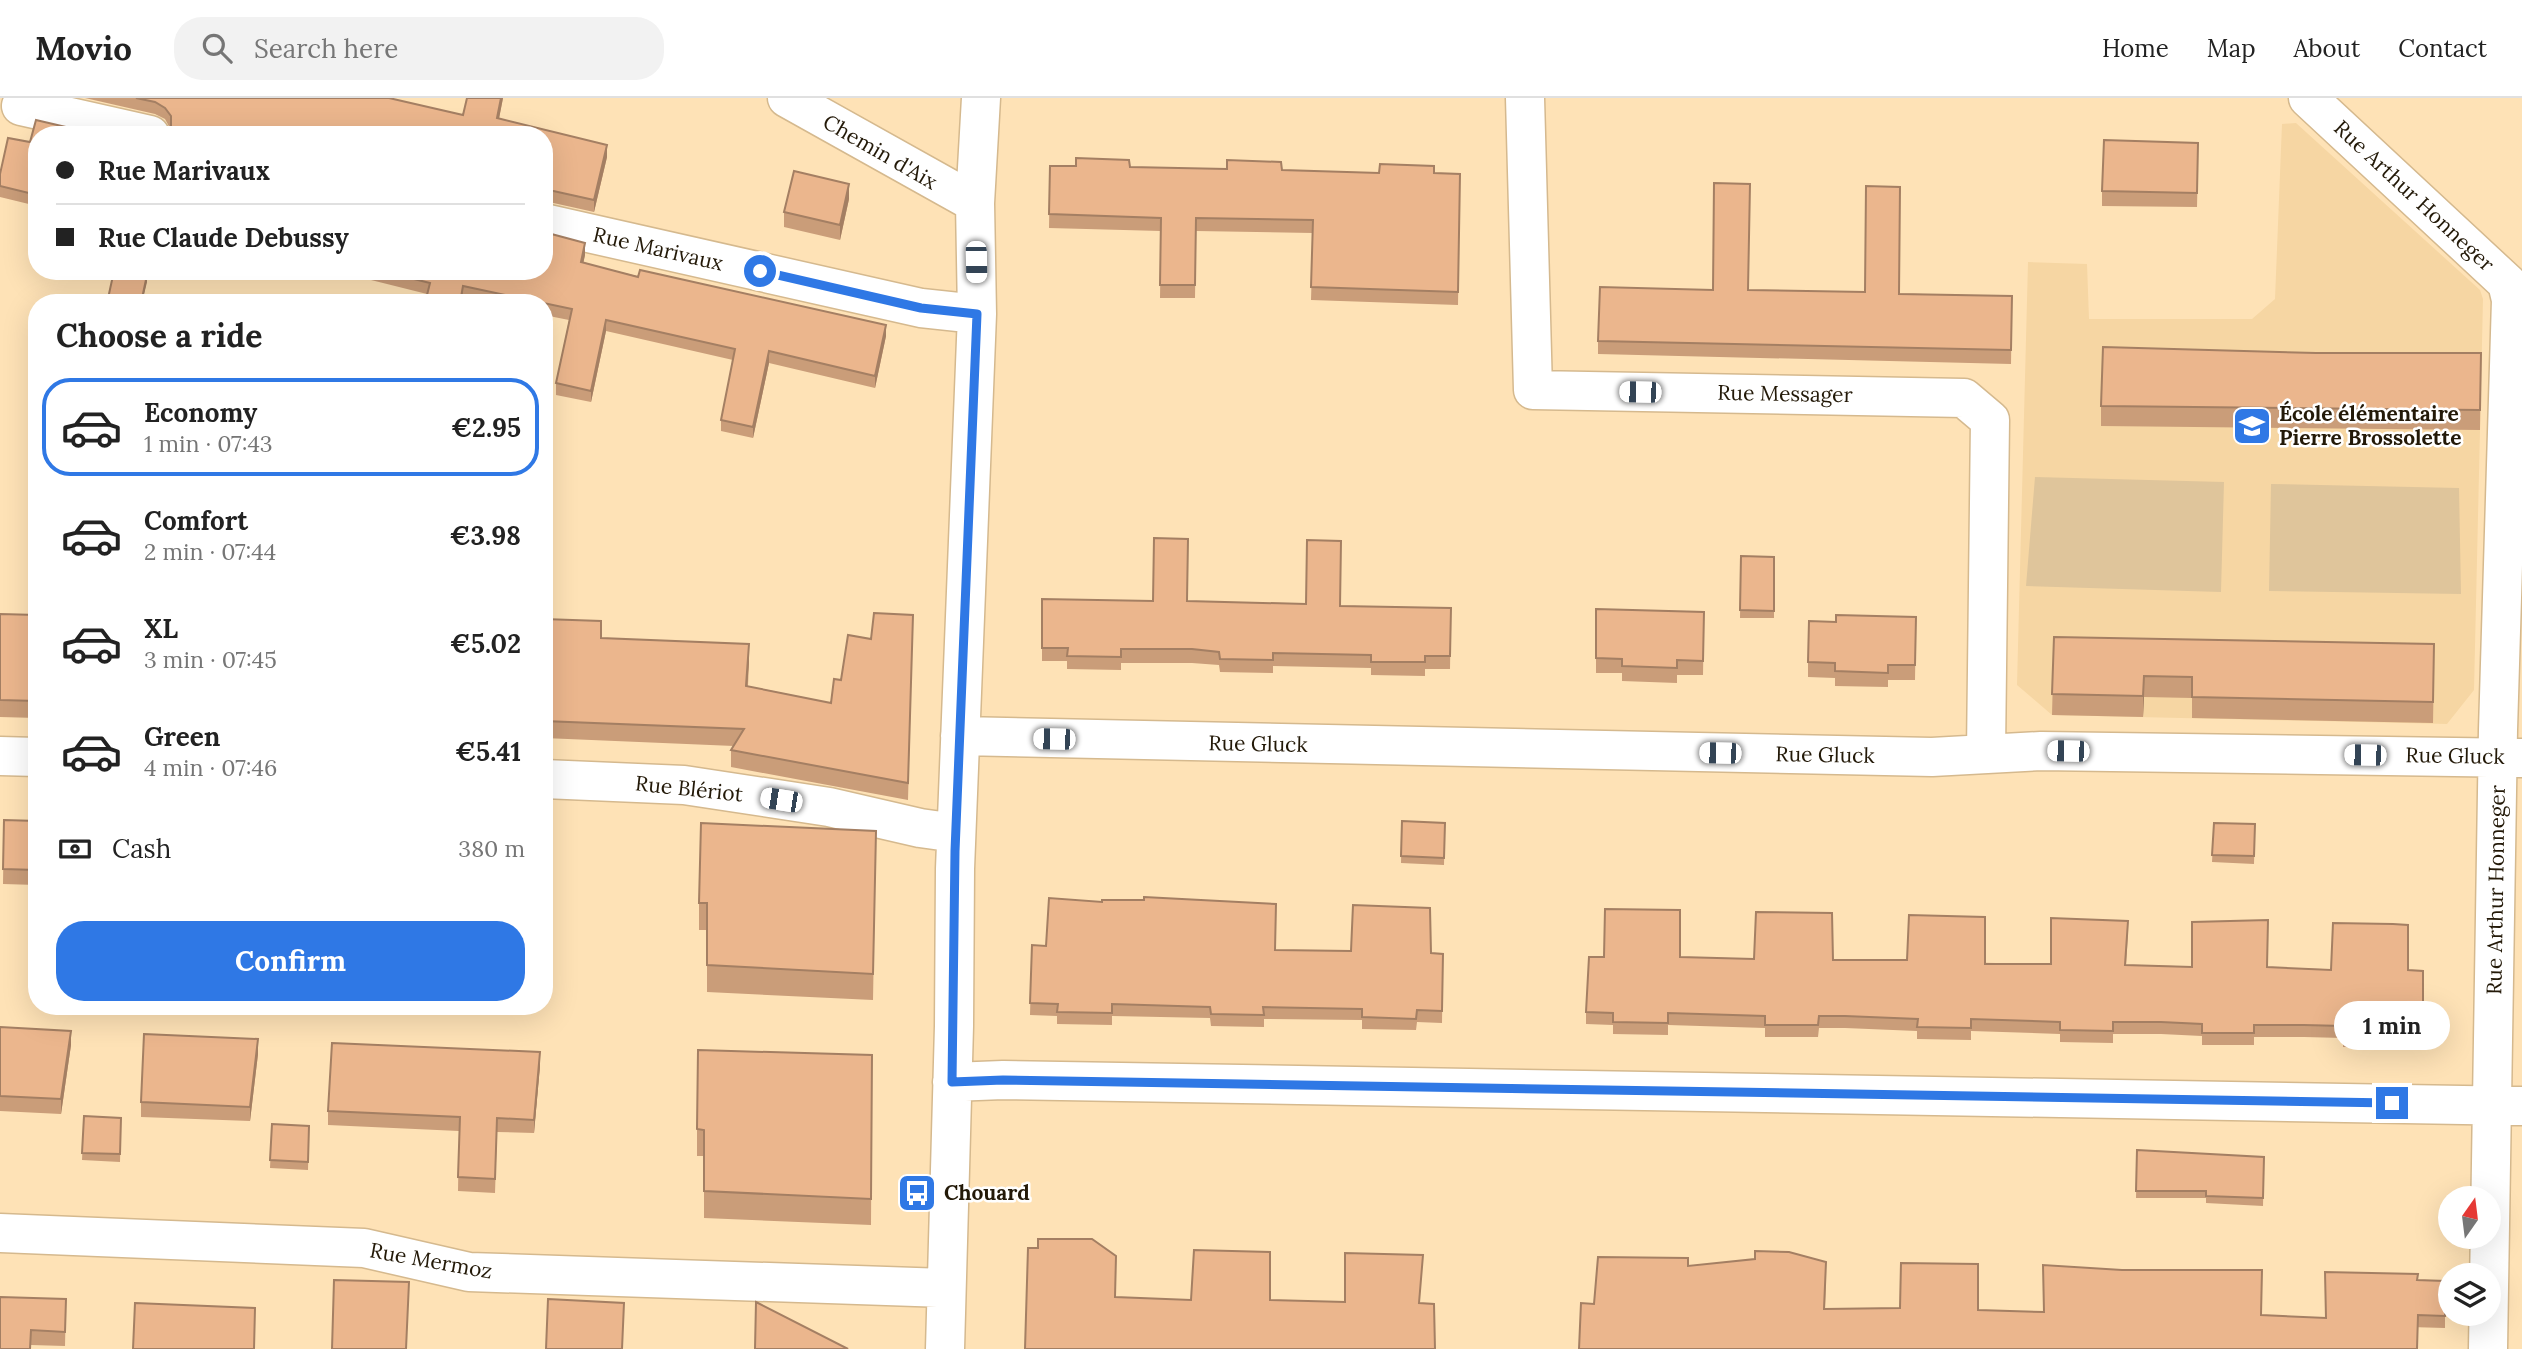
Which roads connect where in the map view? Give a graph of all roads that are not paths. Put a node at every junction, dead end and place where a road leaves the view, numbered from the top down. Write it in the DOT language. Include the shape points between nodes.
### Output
graph roads {
  1 [pos="787,98"];
  2 [pos="981,98"];
  3 [pos="1525,98"];
  4 [pos="2308,98"];
  5 [pos="20,106"];
  6 [pos="110,126"];
  7 [pos="975,204"];
  8 [pos="553,225"];
  9 [pos="977,314"];
  10 [pos="960,736"];
  11 [pos="1986,752"];
  12 [pos="0,755"];
  13 [pos="28,757"];
  14 [pos="2510,757"];
  15 [pos="553,779"];
  16 [pos="956,833"];
  17 [pos="952,1082"];
  18 [pos="2507,1105"];
  19 [pos="0,1233"];
  20 [pos="945,1288"];
  21 [pos="945,1349"];
  22 [pos="2488,1349"];
  1 -- 7 [label="street, Chemin d'Aix"];
  2 -- 7 [label="street"];
  3 -- 11 [label="street, Rue Messager" via="1532,390 1964,398 1990,419"];
  4 -- 14 [label="street, Rue Arthur Honneger" via="2507,283 2511,300"];
  5 -- 6 [label="street"];
  7 -- 9 [label="street"];
  8 -- 9 [label="street, Rue Marivaux" via="921,308"];
  9 -- 10 [label="street"];
  10 -- 11 [label="street, Rue Gluck" via="1918,757"];
  10 -- 16 [label="street"];
  11 -- 14 [label="street, Rue Gluck"];
  12 -- 13 [label="street"];
  14 -- 18 [label="street, Rue Arthur Honneger"];
  15 -- 16 [label="street, Rue Blériot" via="684,785 829,807"];
  16 -- 17 [label="street"];
  17 -- 18 [label="street"];
  17 -- 20 [label="street"];
  18 -- 22 [label="street, Rue Arthur Honneger"];
  19 -- 20 [label="street, Rue Mermoz" via="363,1248 469,1272"];
  20 -- 21 [label="street"];
}
